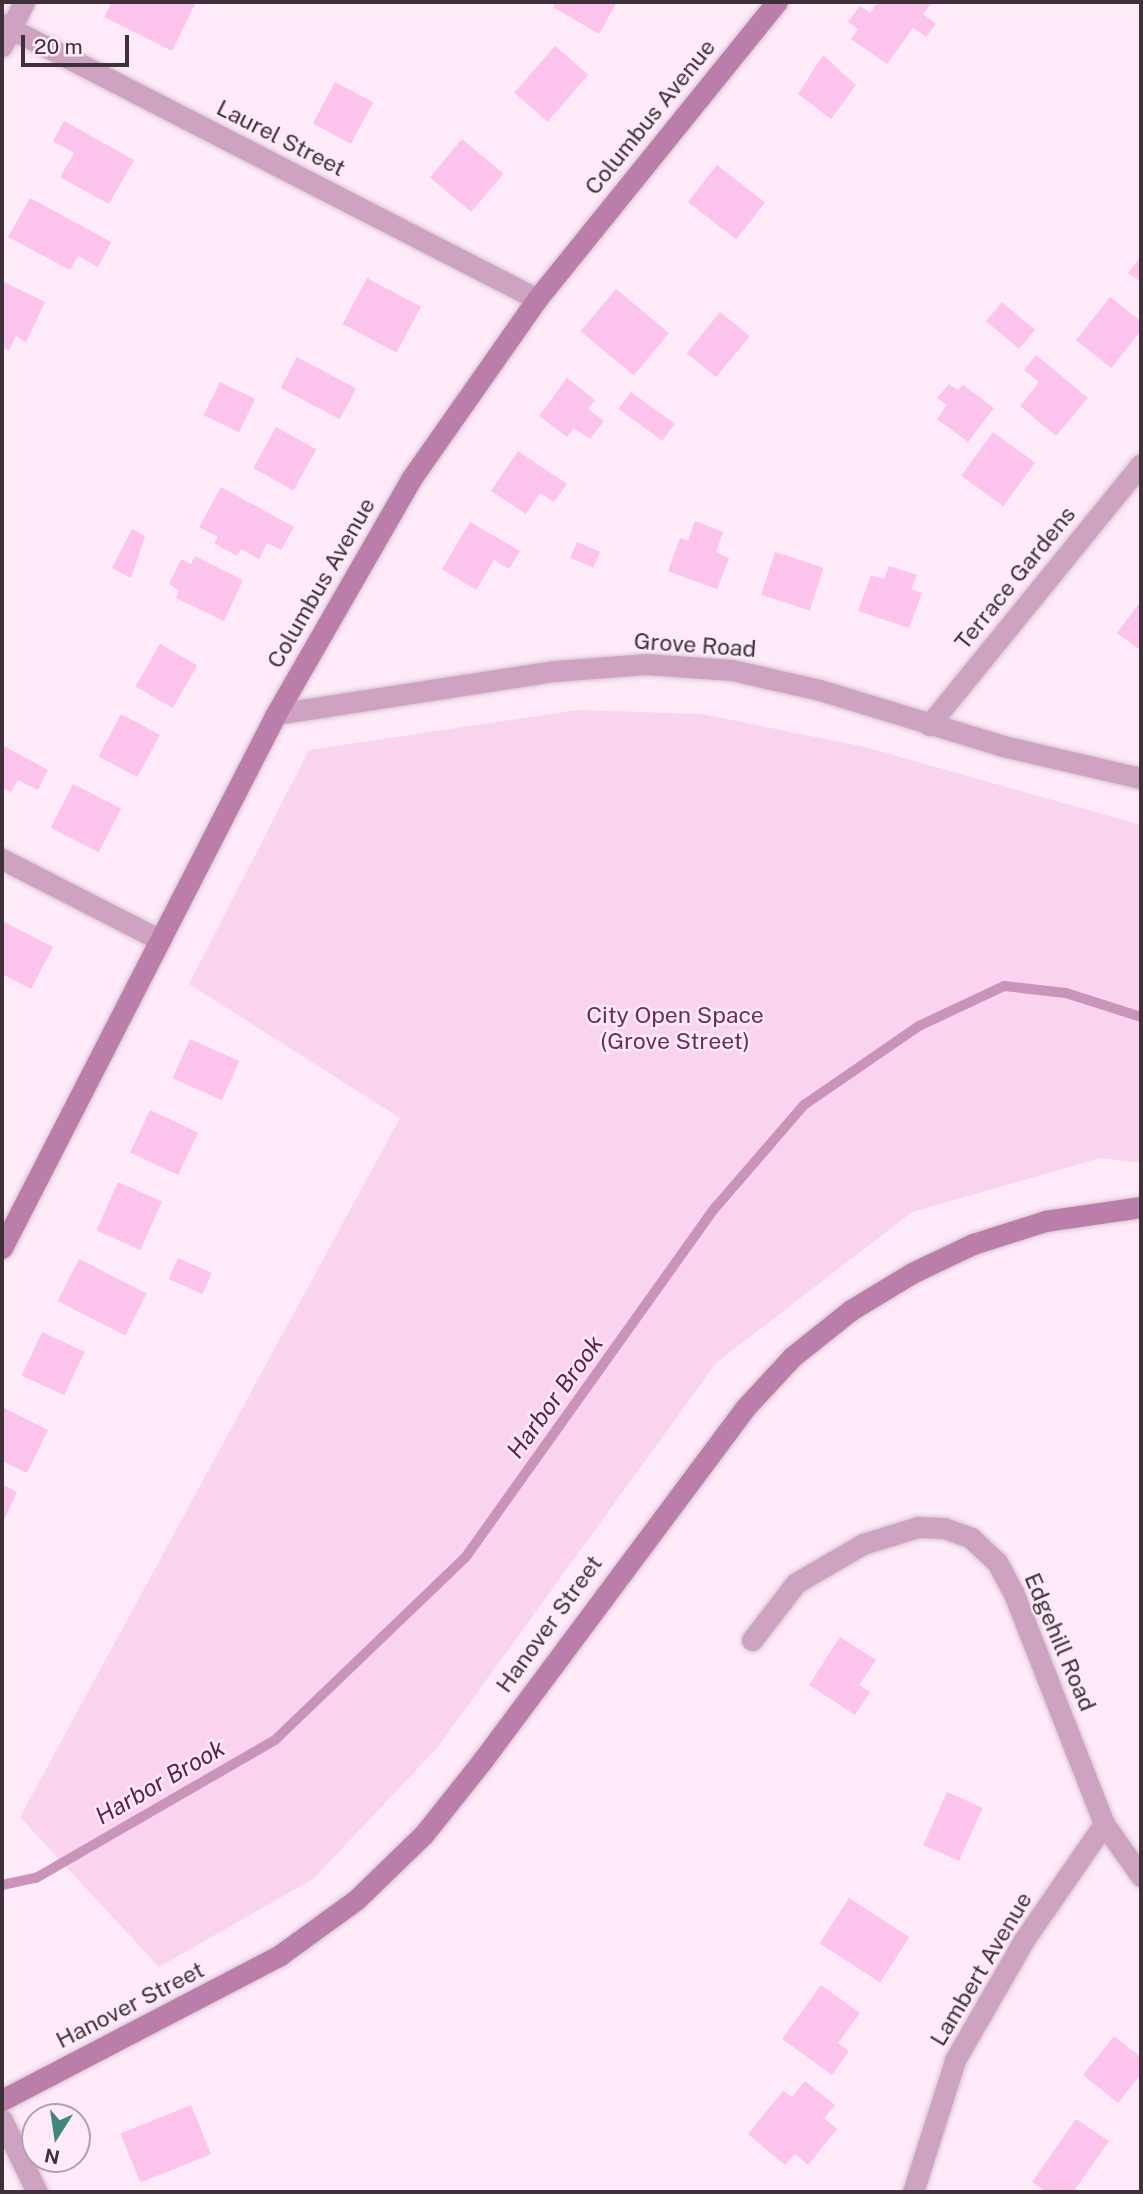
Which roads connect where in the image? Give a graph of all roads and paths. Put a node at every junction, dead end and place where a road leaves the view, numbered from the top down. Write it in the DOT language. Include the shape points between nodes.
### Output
graph roads {
  1 [pos="24,2"];
  2 [pos="777,2"];
  3 [pos="5,32"];
  4 [pos="537,299"];
  5 [pos="1141,464"];
  6 [pos="276,715"];
  7 [pos="929,725"];
  8 [pos="1141,778"];
  9 [pos="2,859"];
  10 [pos="160,940"];
  11 [pos="1141,1207"];
  12 [pos="2,1248"];
  13 [pos="752,1640"];
  14 [pos="1104,1824"];
  15 [pos="1141,1875"];
  16 [pos="2,2100"];
  17 [pos="2,2120"];
  18 [pos="37,2192"];
  19 [pos="913,2192"];
  1 -- 3 [label="street"];
  2 -- 4 [label="main road, Columbus Avenue"];
  3 -- 4 [label="street, Laurel Street"];
  4 -- 6 [label="main road, Columbus Avenue" via="411,479"];
  5 -- 7 [label="street, Terrace Gardens"];
  6 -- 7 [label="street, Grove Road" via="555,671 645,664 732,670 820,690"];
  6 -- 10 [label="main road, Columbus Avenue"];
  7 -- 8 [label="street, Grove Road"];
  9 -- 10 [label="street"];
  10 -- 12 [label="main road, Columbus Avenue"];
  11 -- 16 [label="main road, Hanover Street" via="1045,1221 973,1244 912,1273 851,1310 792,1357 744,1408 482,1761 424,1834 357,1899 279,1955"];
  13 -- 14 [label="street, Edgehill Road" via="796,1583 863,1544 918,1527 944,1528 971,1538 997,1562 1014,1594"];
  14 -- 15 [label="street, Edgehill Road"];
  14 -- 19 [label="street, Lambert Avenue" via="1024,1940 955,2060"];
  17 -- 18 [label="street"];
}
